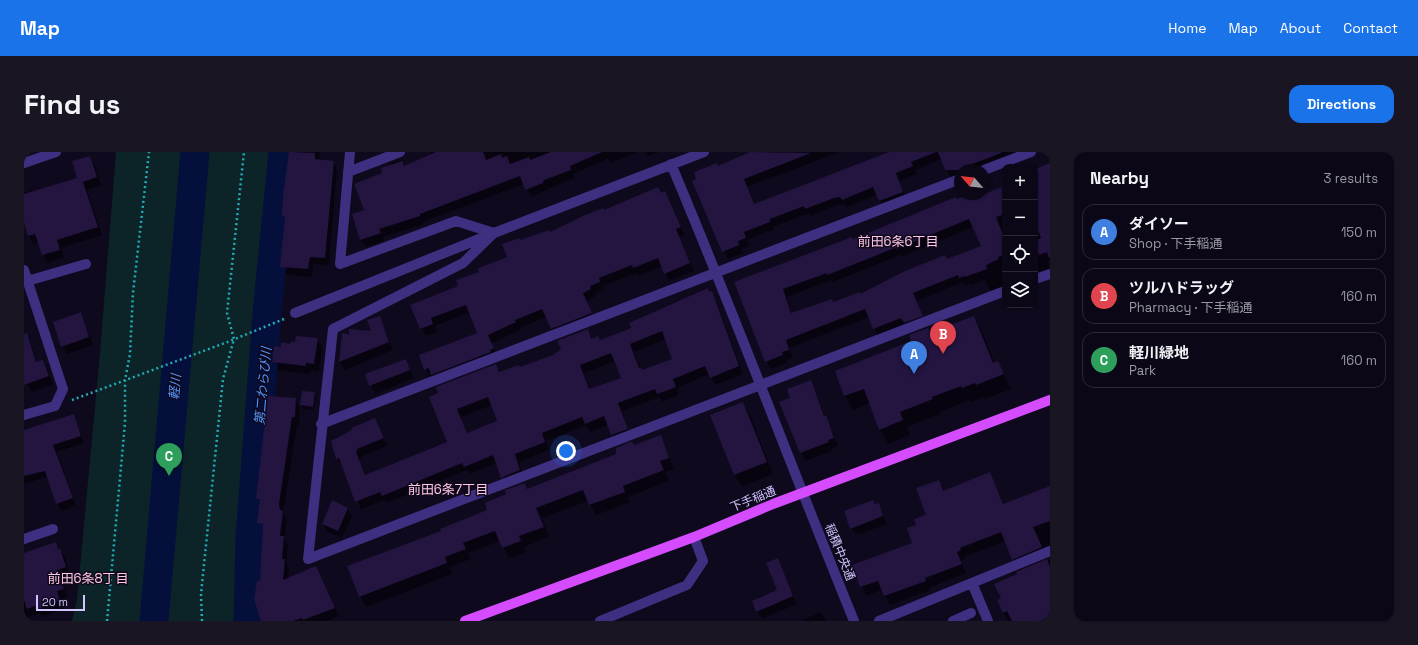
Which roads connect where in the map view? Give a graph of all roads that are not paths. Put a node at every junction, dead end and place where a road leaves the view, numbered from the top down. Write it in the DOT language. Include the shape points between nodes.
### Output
graph roads {
  1 [pos="56,152"];
  2 [pos="350,152"];
  3 [pos="400,152"];
  4 [pos="704,152"];
  5 [pos="1031,152"];
  6 [pos="24,163"];
  7 [pos="672,164"];
  8 [pos="990,168"];
  9 [pos="348,172"];
  10 [pos="954,181"];
  11 [pos="494,233"];
  12 [pos="86,264"];
  13 [pos="24,270"];
  14 [pos="717,272"];
  15 [pos="1050,274"];
  16 [pos="1038,278"];
  17 [pos="26,281"];
  18 [pos="1002,292"];
  19 [pos="292,315"];
  20 [pos="761,386"];
  21 [pos="1050,400"];
  22 [pos="24,415"];
  23 [pos="321,424"];
  24 [pos="802,494"];
  25 [pos="53,529"];
  26 [pos="694,537"];
  27 [pos="24,539"];
  28 [pos="1050,551"];
  29 [pos="972,583"];
  30 [pos="971,613"];
  31 [pos="465,621"];
  32 [pos="600,621"];
  33 [pos="854,621"];
  34 [pos="879,621"];
  35 [pos="953,621"];
  36 [pos="988,621"];
  1 -- 6 [label="street"];
  2 -- 9 [label="street"];
  3 -- 9 [label="street"];
  4 -- 7 [label="street"];
  5 -- 8 [label="street"];
  7 -- 11 [label="street"];
  7 -- 14 [label="street, 稲積中央通"];
  9 -- 11 [label="street" via="340,264 456,221"];
  10 -- 14 [label="street"];
  11 -- 19 [label="street"];
  11 -- 23 [label="street" via="463,263 333,328"];
  12 -- 17 [label="street"];
  13 -- 17 [label="street"];
  14 -- 20 [label="street, 稲積中央通"];
  14 -- 23 [label="street"];
  15 -- 16 [label="street"];
  17 -- 22 [label="street" via="63,389 54,406"];
  18 -- 20 [label="street"];
  20 -- 23 [label="street" via="308,559"];
  20 -- 24 [label="street, 稲積中央通"];
  21 -- 24 [label="main road, 下手稲通"];
  24 -- 26 [label="main road, 下手稲通"];
  24 -- 33 [label="street, 稲積中央通"];
  25 -- 27 [label="street"];
  26 -- 31 [label="main road, 下手稲通"];
  26 -- 32 [label="street" via="703,561 687,586"];
  28 -- 29 [label="street"];
  29 -- 34 [label="street"];
  29 -- 36 [label="street"];
  30 -- 35 [label="street"];
}
